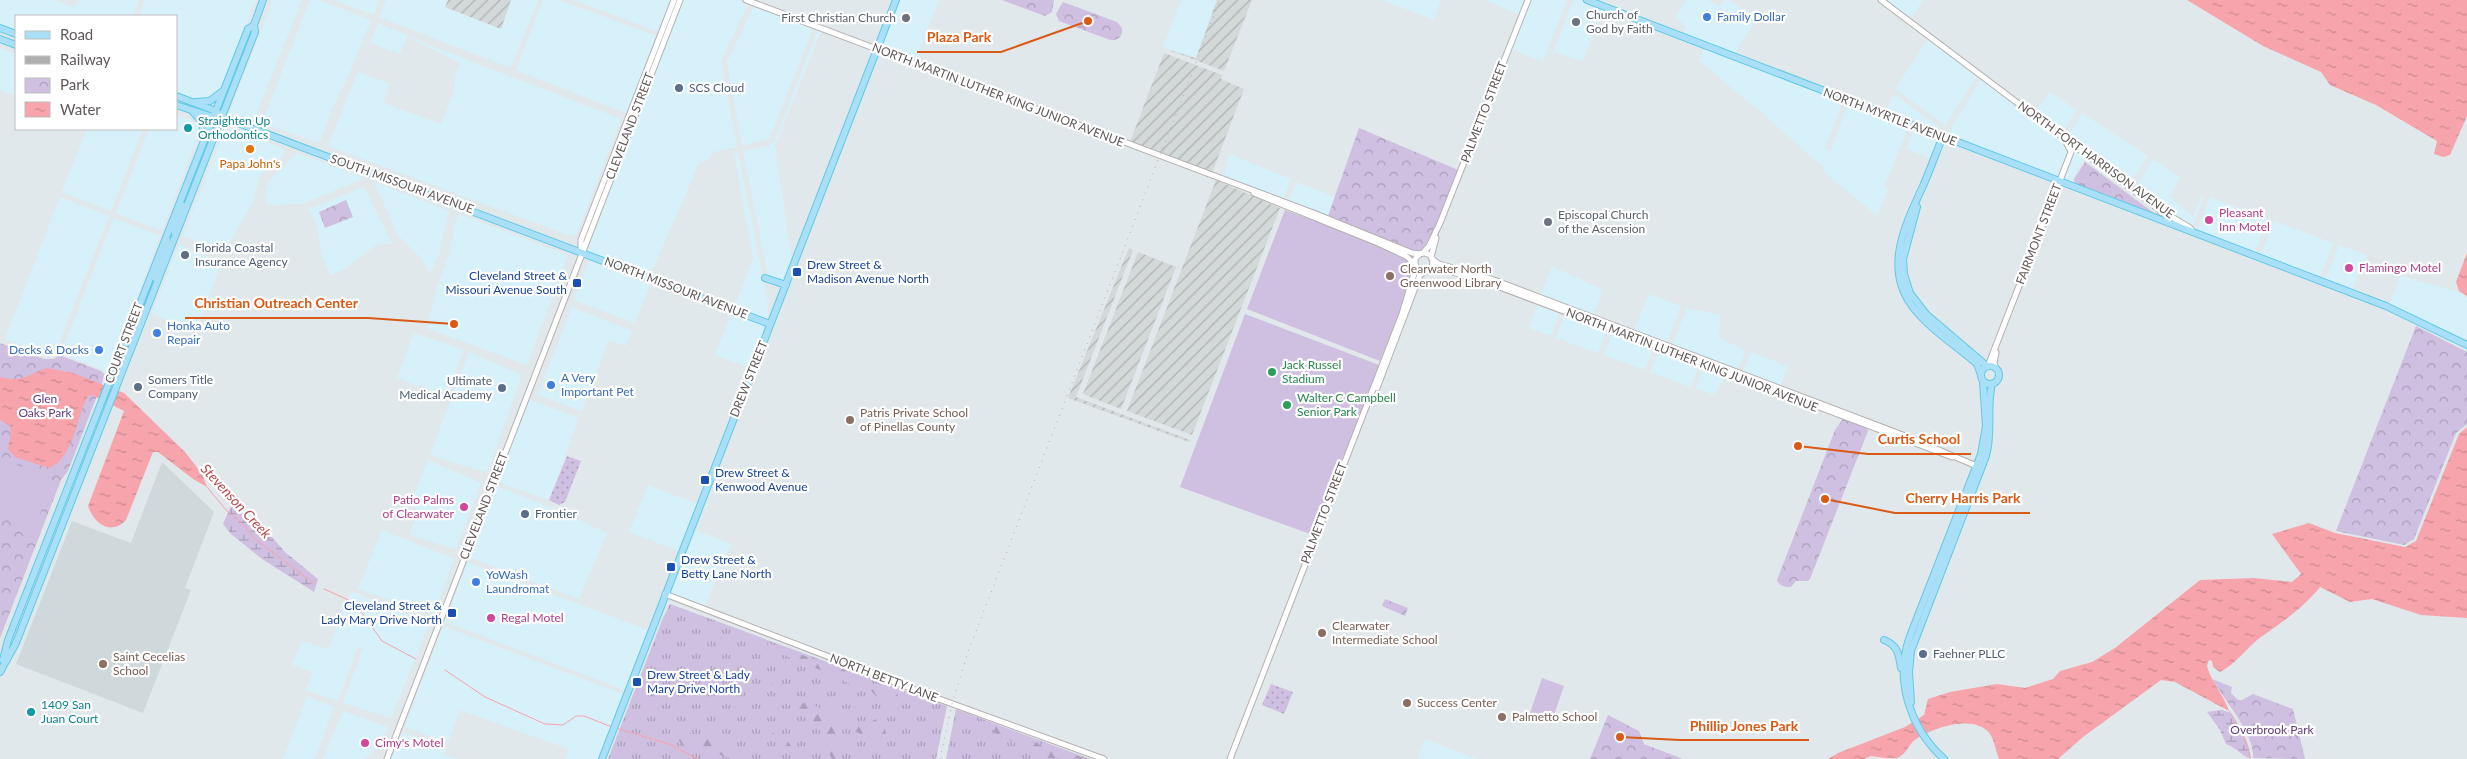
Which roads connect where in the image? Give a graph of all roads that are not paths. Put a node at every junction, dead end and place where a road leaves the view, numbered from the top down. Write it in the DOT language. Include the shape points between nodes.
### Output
graph roads {
  1 [pos="264,0"];
  2 [pos="674,0"];
  3 [pos="680,0"];
  4 [pos="746,0"];
  5 [pos="896,0"];
  6 [pos="1528,0"];
  7 [pos="1587,0"];
  8 [pos="1881,0"];
  9 [pos="254,25"];
  10 [pos="0,28"];
  11 [pos="15,34"];
  12 [pos="0,39"];
  13 [pos="15,45"];
  14 [pos="877,49"];
  15 [pos="224,90"];
  16 [pos="178,97"];
  17 [pos="187,100"];
  18 [pos="178,106"];
  19 [pos="190,110"];
  20 [pos="216,111"];
  21 [pos="222,117"];
  22 [pos="212,118"];
  23 [pos="1943,136"];
  24 [pos="2064,137"];
  25 [pos="203,141"];
  26 [pos="2059,181"];
  27 [pos="184,189"];
  28 [pos="1249,190"];
  29 [pos="1440,223"];
  30 [pos="2194,232"];
  31 [pos="166,235"];
  32 [pos="175,238"];
  33 [pos="581,252"];
  34 [pos="1421,254"];
  35 [pos="1432,258"];
  36 [pos="1415,266"];
  37 [pos="1901,269"];
  38 [pos="1427,270"];
  39 [pos="765,278"];
  40 [pos="786,285"];
  41 [pos="153,294"];
  42 [pos="770,324"];
  43 [pos="2001,332"];
  44 [pos="2467,345"];
  45 [pos="1988,366"];
  46 [pos="1996,368"];
  47 [pos="1982,379"];
  48 [pos="1992,384"];
  49 [pos="1954,457"];
  50 [pos="1979,467"];
  51 [pos="665,594"];
  52 [pos="1884,640"];
  53 [pos="1,669"];
  54 [pos="1903,677"];
  55 [pos="1913,713"];
  56 [pos="388,759"];
  57 [pos="602,759"];
  58 [pos="1104,759"];
  59 [pos="1232,759"];
  60 [pos="1944,759"];
  1 -- 9 [label="main road, COURT STREET"];
  2 -- 33 [label="street, CLEVELAND STREET" via="581,240"];
  3 -- 33 [label="street, CLEVELAND STREET"];
  4 -- 14 [label="street, NORTH MARTIN LUTHER KING JUNIOR AVENUE"];
  5 -- 14 [label="main road, DREW STREET"];
  6 -- 29 [label="street, PALMETTO STREET"];
  7 -- 23 [label="main road, NORTH MYRTLE AVENUE"];
  8 -- 24 [label="street, NORTH FORT HARRISON AVENUE"];
  9 -- 15 [label="main road, COURT STREET" via="248,29"];
  9 -- 21 [label="main road, COURT STREET" via="255,32"];
  10 -- 11 [label="main road"];
  12 -- 13 [label="main road"];
  14 -- 28 [label="street, NORTH MARTIN LUTHER KING JUNIOR AVENUE"];
  14 -- 40 [label="main road, DREW STREET"];
  15 -- 17 [label="main road" via="210,101"];
  15 -- 20 [label="main road, COURT STREET"];
  16 -- 17 [label="main road, SOUTH MISSOURI AVENUE"];
  17 -- 20 [label="main road, SOUTH MISSOURI AVENUE"];
  18 -- 19 [label="main road, SOUTH MISSOURI AVENUE"];
  19 -- 22 [label="main road, SOUTH MISSOURI AVENUE"];
  19 -- 25 [label="main road" via="202,122"];
  20 -- 21 [label="main road, SOUTH MISSOURI AVENUE"];
  20 -- 22 [label="main road, COURT STREET"];
  21 -- 22 [label="main road, SOUTH MISSOURI AVENUE"];
  21 -- 32 [label="main road, COURT STREET"];
  21 -- 33 [label="main road, SOUTH MISSOURI AVENUE"];
  22 -- 25 [label="main road, COURT STREET"];
  23 -- 26 [label="main road, NORTH MYRTLE AVENUE"];
  23 -- 37 [label="main road" via="1903,233 1898,255"];
  24 -- 26 [label="street, FAIRMONT STREET" via="2071,152"];
  24 -- 30 [label="street, NORTH FORT HARRISON AVENUE"];
  25 -- 27 [label="main road, COURT STREET"];
  26 -- 30 [label="main road, NORTH MYRTLE AVENUE"];
  26 -- 43 [label="street, FAIRMONT STREET"];
  27 -- 31 [label="main road, COURT STREET"];
  27 -- 32 [label="main road"];
  28 -- 34 [label="street, NORTH MARTIN LUTHER KING JUNIOR AVENUE"];
  28 -- 36 [label="street, NORTH MARTIN LUTHER KING JUNIOR AVENUE" via="1392,249 1408,257"];
  29 -- 34 [label="street, PALMETTO STREET" via="1428,248"];
  29 -- 35 [label="street, PALMETTO STREET"];
  30 -- 44 [label="main road, NORTH FORT HARRISON AVENUE" via="2386,306"];
  31 -- 41 [label="main road" via="166,250 155,276"];
  31 -- 53 [label="main road, COURT STREET" via="8,640"];
  32 -- 41 [label="main road, COURT STREET"];
  33 -- 42 [label="main road, NORTH MISSOURI AVENUE"];
  33 -- 56 [label="street, CLEVELAND STREET"];
  34 -- 35 [label="street"];
  34 -- 36 [label="street" via="1416,258"];
  35 -- 38 [label="street" via="1432,265"];
  35 -- 49 [label="street, NORTH MARTIN LUTHER KING JUNIOR AVENUE" via="1439,264 1494,280"];
  36 -- 38 [label="street" via="1420,271"];
  36 -- 59 [label="street, PALMETTO STREET" via="1402,314"];
  37 -- 45 [label="main road" via="1919,307"];
  37 -- 47 [label="main road" via="1902,288 1913,308 1977,364"];
  38 -- 49 [label="street, NORTH MARTIN LUTHER KING JUNIOR AVENUE" via="1451,271 1481,280 1946,457"];
  38 -- 59 [label="street, PALMETTO STREET" via="1416,284"];
  39 -- 40 [label="main road"];
  40 -- 42 [label="main road, DREW STREET"];
  41 -- 53 [label="main road, COURT STREET" via="16,643"];
  42 -- 51 [label="main road, DREW STREET"];
  43 -- 45 [label="street, FAIRMONT STREET"];
  43 -- 46 [label="street, FAIRMONT STREET" via="1994,360"];
  45 -- 46 [label="main road"];
  45 -- 47 [label="main road" via="1982,371"];
  46 -- 48 [label="main road" via="1999,377"];
  47 -- 48 [label="main road"];
  47 -- 50 [label="main road" via="1985,435"];
  48 -- 50 [label="main road" via="1990,438"];
  49 -- 50 [label="street, NORTH MARTIN LUTHER KING JUNIOR AVENUE"];
  50 -- 54 [label="main road" via="1910,636"];
  50 -- 55 [label="main road" via="1909,662"];
  51 -- 57 [label="main road, DREW STREET"];
  51 -- 58 [label="street, NORTH BETTY LANE"];
  52 -- 54 [label="main road" via="1898,650"];
  54 -- 55 [label="main road" via="1905,694"];
  55 -- 60 [label="main road" via="1928,741"];
}
